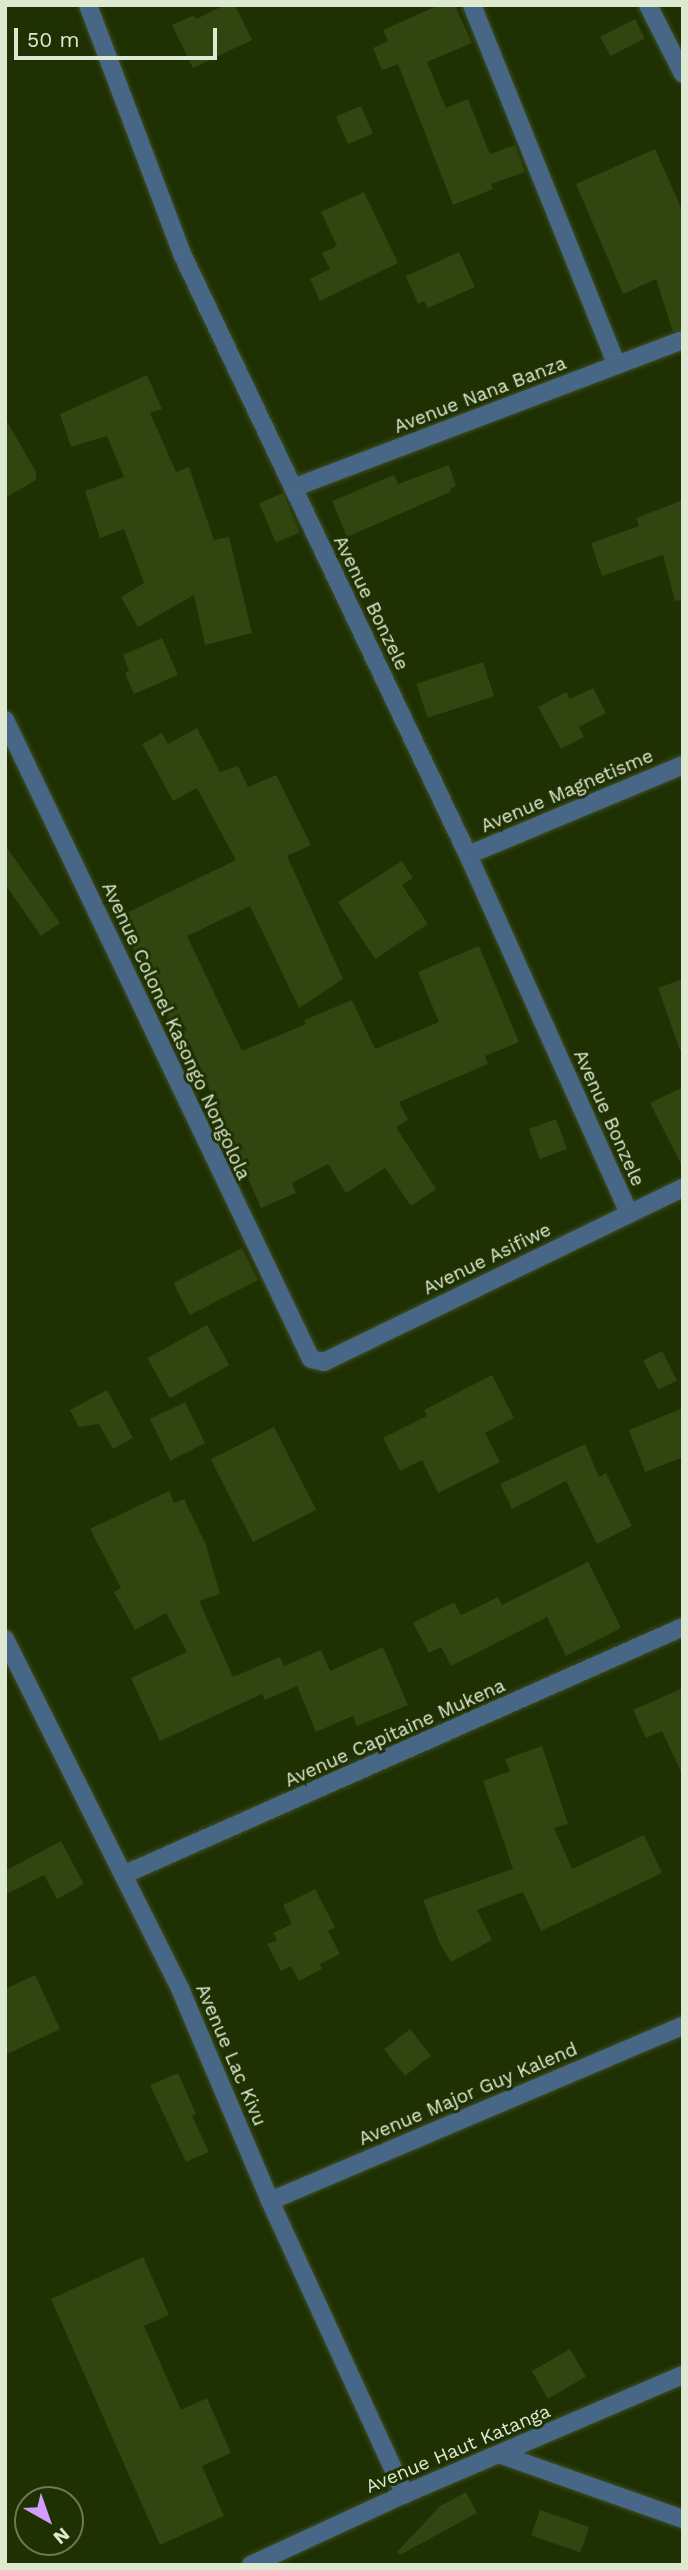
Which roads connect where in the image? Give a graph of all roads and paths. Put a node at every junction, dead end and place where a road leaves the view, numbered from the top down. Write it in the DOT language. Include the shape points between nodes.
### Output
graph roads {
  1 [pos="88,5"];
  2 [pos="472,5"];
  3 [pos="648,5"];
  4 [pos="683,74"];
  5 [pos="683,340"];
  6 [pos="617,365"];
  7 [pos="293,488"];
  8 [pos="5,720"];
  9 [pos="683,765"];
  10 [pos="468,855"];
  11 [pos="683,1188"];
  12 [pos="629,1213"];
  13 [pos="311,1359"];
  14 [pos="683,1627"];
  15 [pos="5,1639"];
  16 [pos="123,1875"];
  17 [pos="683,2026"];
  18 [pos="270,2201"];
  19 [pos="683,2375"];
  20 [pos="499,2454"];
  21 [pos="405,2494"];
  22 [pos="683,2519"];
  23 [pos="251,2565"];
  1 -- 7 [label="street, Avenue Bonzele" via="183,256"];
  2 -- 6 [label="street"];
  3 -- 4 [label="street"];
  5 -- 6 [label="street, Avenue Nana Banza"];
  6 -- 7 [label="street, Avenue Nana Banza"];
  7 -- 10 [label="street, Avenue Bonzele"];
  8 -- 13 [label="street, Avenue Colonel Kasongo Nongolola"];
  9 -- 10 [label="street, Avenue Magnetisme"];
  10 -- 12 [label="street, Avenue Bonzele"];
  11 -- 12 [label="street, Avenue Asifiwe"];
  12 -- 13 [label="street, Avenue Asifiwe" via="324,1362"];
  14 -- 16 [label="street, Avenue Capitaine Mukena"];
  15 -- 16 [label="street, Avenue Lac Kivu"];
  16 -- 18 [label="street, Avenue Lac Kivu" via="181,1992"];
  17 -- 18 [label="street, Avenue Major Guy Kalend"];
  18 -- 21 [label="street, Avenue Lac Kivu"];
  19 -- 20 [label="street, Avenue Haut Katanga"];
  20 -- 21 [label="street, Avenue Haut Katanga"];
  20 -- 22 [label="street"];
  21 -- 23 [label="street, Avenue Haut Katanga"];
}
